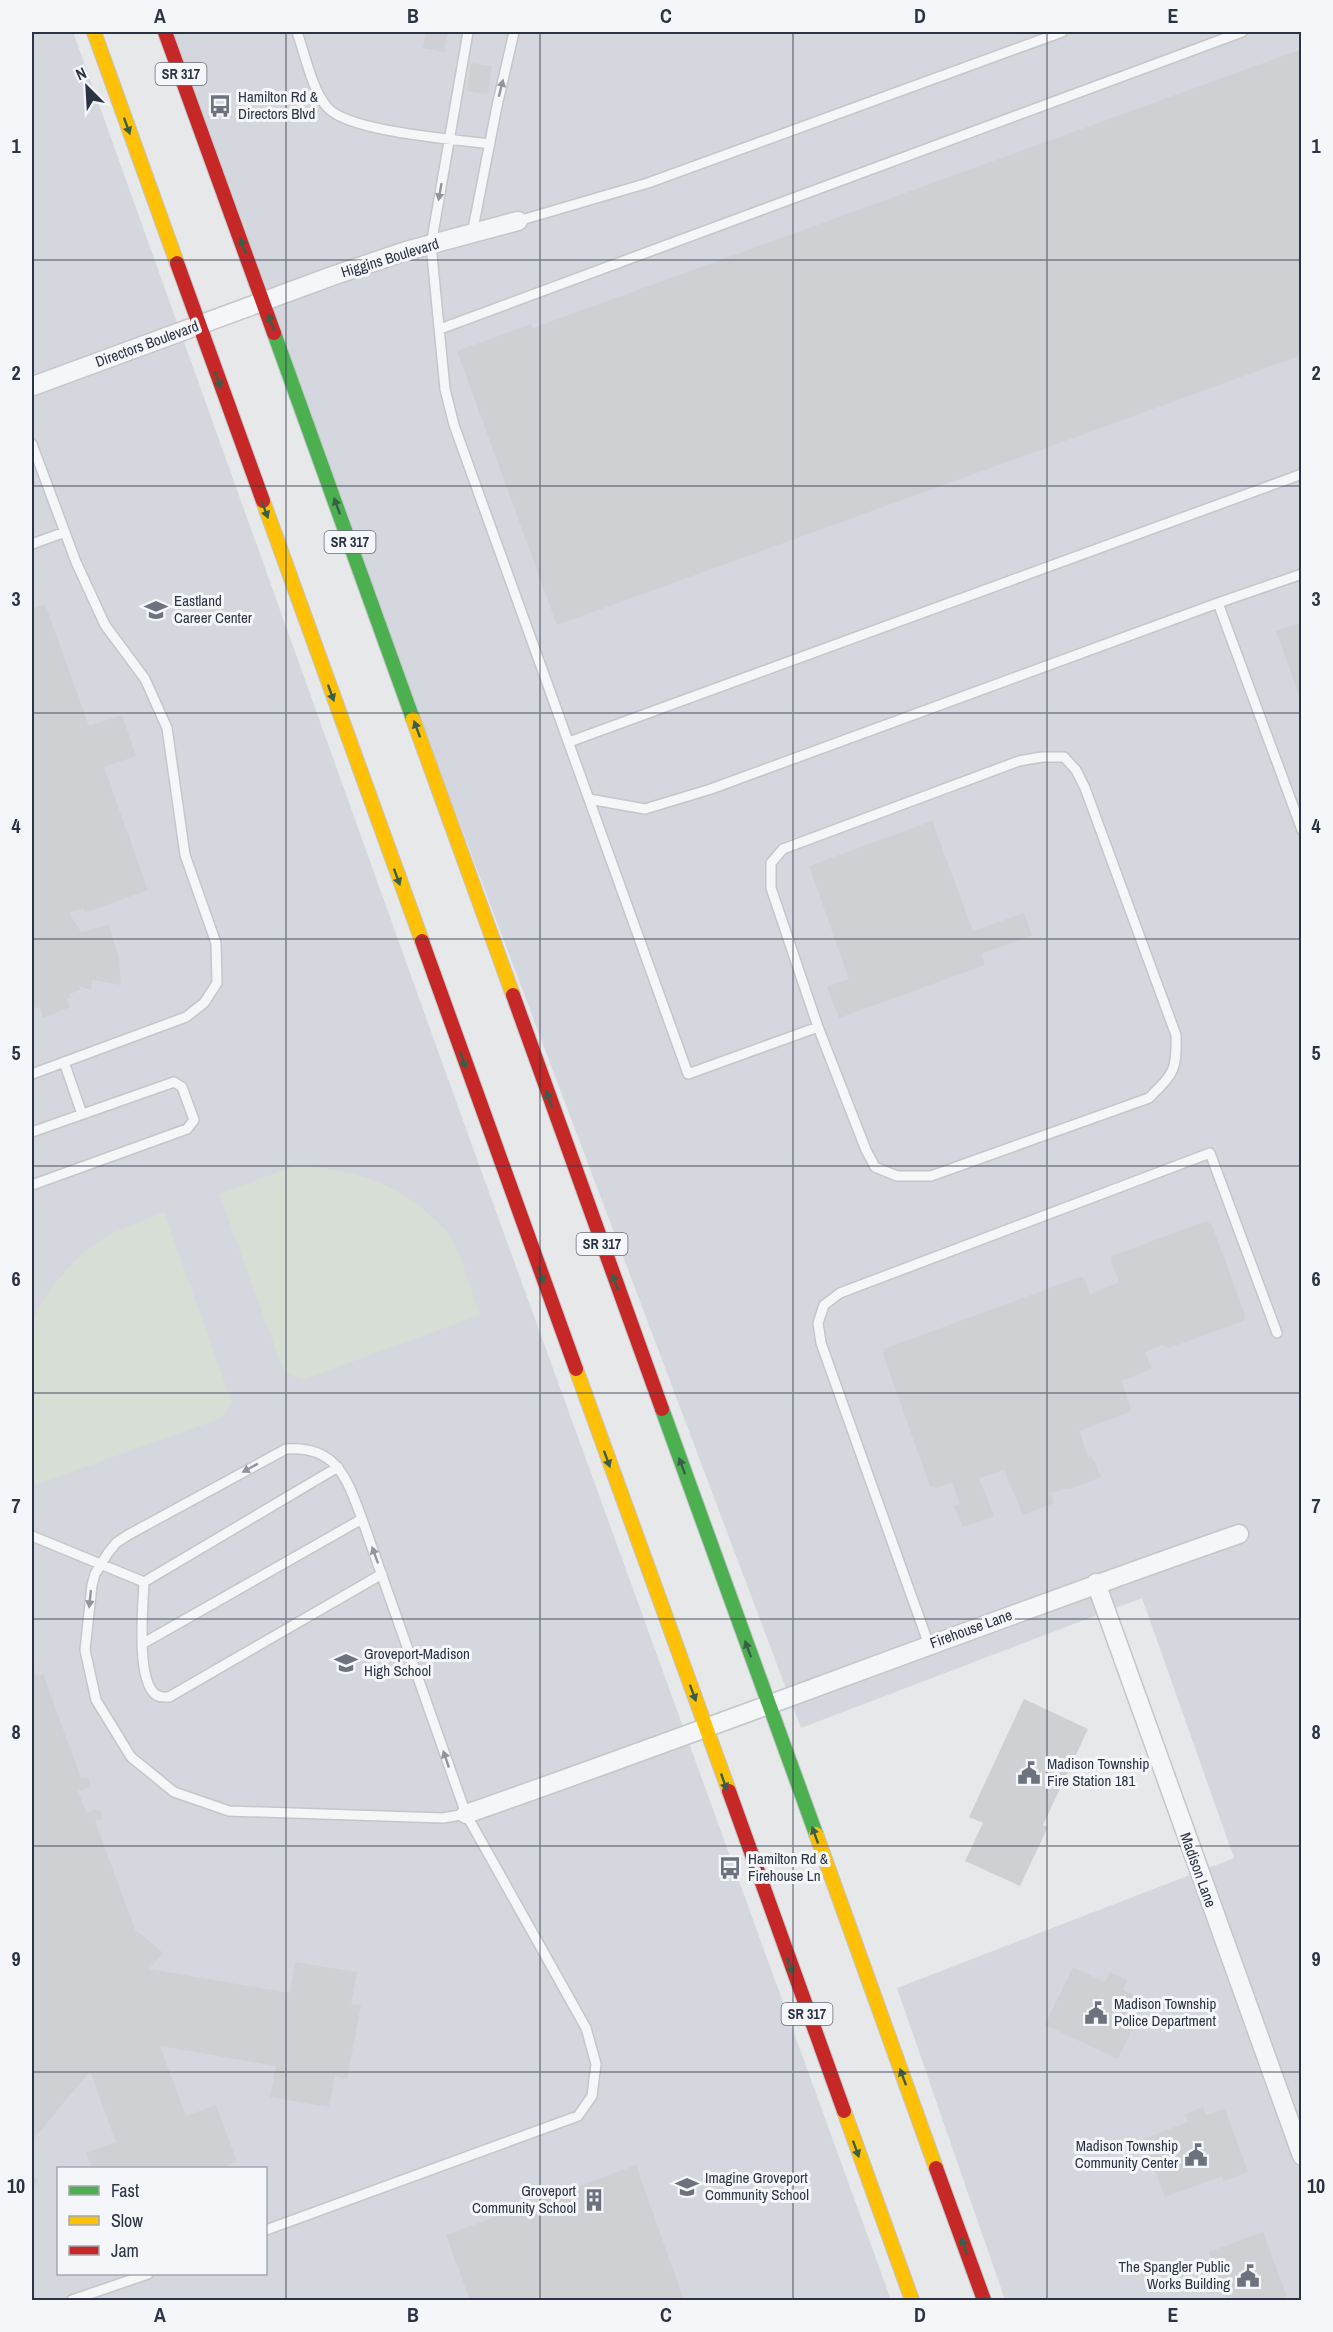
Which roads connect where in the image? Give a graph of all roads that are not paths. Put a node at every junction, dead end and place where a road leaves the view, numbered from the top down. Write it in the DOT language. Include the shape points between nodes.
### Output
graph roads {
  1 [pos="94,32"];
  2 [pos="165,32"];
  3 [pos="297,32"];
  4 [pos="468,32"];
  5 [pos="514,32"];
  6 [pos="1062,32"];
  7 [pos="1242,32"];
  8 [pos="449,139"];
  9 [pos="489,144"];
  10 [pos="518,221"];
  11 [pos="472,234"];
  12 [pos="431,245"];
  13 [pos="263,301"];
  14 [pos="198,325"];
  15 [pos="440,329"];
  16 [pos="32,386"];
  17 [pos="32,444"];
  18 [pos="1302,474"];
  19 [pos="65,532"];
  20 [pos="32,544"];
  21 [pos="1302,574"];
  22 [pos="1218,603"];
  23 [pos="569,742"];
  24 [pos="589,799"];
  25 [pos="1302,830"];
  26 [pos="818,1027"];
  27 [pos="64,1062"];
  28 [pos="32,1074"];
  29 [pos="82,1114"];
  30 [pos="32,1132"];
  31 [pos="32,1185"];
  32 [pos="1277,1333"];
  33 [pos="338,1467"];
  34 [pos="362,1519"];
  35 [pos="1239,1534"];
  36 [pos="32,1536"];
  37 [pos="101,1563"];
  38 [pos="382,1574"];
  39 [pos="144,1581"];
  40 [pos="1095,1583"];
  41 [pos="142,1644"];
  42 [pos="929,1645"];
  43 [pos="767,1704"];
  44 [pos="705,1727"];
  45 [pos="466,1814"];
  46 [pos="1302,2156"];
  47 [pos="267,2230"];
  48 [pos="145,2275"];
  49 [pos="72,2301"];
  50 [pos="912,2301"];
  51 [pos="984,2301"];
  1 -- 14 [label="main road, SR 317, one-way"];
  13 -- 2 [label="main road, SR 317, one-way"];
  3 -- 8 [label="lane" via="319,94 335,115 352,122"];
  4 -- 8 [label="lane"];
  9 -- 5 [label="lane, one-way"];
  6 -- 10 [label="lane" via="648,183"];
  7 -- 15 [label="lane"];
  8 -- 9 [label="lane"];
  8 -- 12 [label="lane, one-way"];
  9 -- 11 [label="lane"];
  10 -- 11 [label="street, Higgins Boulevard"];
  11 -- 12 [label="street, Higgins Boulevard"];
  12 -- 13 [label="street, Higgins Boulevard"];
  12 -- 15 [label="lane"];
  13 -- 14 [label="street, Directors Boulevard"];
  43 -- 13 [label="main road, SR 317, one-way"];
  14 -- 16 [label="street, Directors Boulevard"];
  14 -- 44 [label="main road, SR 317, one-way"];
  15 -- 23 [label="lane" via="445,389 454,425"];
  17 -- 19 [label="lane"];
  18 -- 23 [label="lane"];
  19 -- 20 [label="lane"];
  19 -- 27 [label="lane" via="105,625 145,679 167,728 185,855 216,943 217,983 204,1003 186,1017"];
  21 -- 22 [label="lane"];
  22 -- 24 [label="lane" via="711,789 645,809"];
  22 -- 25 [label="lane"];
  23 -- 24 [label="lane"];
  24 -- 26 [label="lane" via="688,1074"];
  26 -- 26 [label="lane" via="771,888 771,863 783,849 1019,761 1064,757 1086,788 1176,1035 1177,1061 1169,1078 1149,1098 932,1176 897,1176 875,1167"];
  27 -- 28 [label="lane"];
  27 -- 29 [label="lane"];
  29 -- 30 [label="lane"];
  29 -- 31 [label="lane" via="174,1082 182,1087 194,1120 187,1129"];
  32 -- 42 [label="lane" via="1210,1152 840,1293 824,1305 818,1323 821,1343"];
  33 -- 34 [label="lane"];
  33 -- 37 [label="lane, one-way" via="314,1451 286,1449 128,1535 116,1543"];
  33 -- 39 [label="lane"];
  38 -- 34 [label="lane, one-way"];
  34 -- 41 [label="lane"];
  35 -- 40 [label="street, Firehouse Lane"];
  36 -- 37 [label="lane"];
  37 -- 39 [label="lane"];
  37 -- 45 [label="lane, one-way" via="92,1585 85,1650 96,1700 131,1757 174,1792 229,1811 443,1818"];
  38 -- 41 [label="lane" via="169,1697 160,1697 150,1687"];
  45 -- 38 [label="lane, one-way"];
  39 -- 41 [label="lane"];
  40 -- 42 [label="street, Firehouse Lane"];
  40 -- 46 [label="street, Madison Lane"];
  42 -- 43 [label="street, Firehouse Lane"];
  43 -- 44 [label="street, Firehouse Lane"];
  51 -- 43 [label="main road, SR 317, one-way"];
  44 -- 45 [label="street, Firehouse Lane"];
  44 -- 50 [label="main road, SR 317, one-way"];
  45 -- 47 [label="lane" via="586,2028 596,2064 592,2096 578,2116"];
  48 -- 49 [label="lane"];
}
